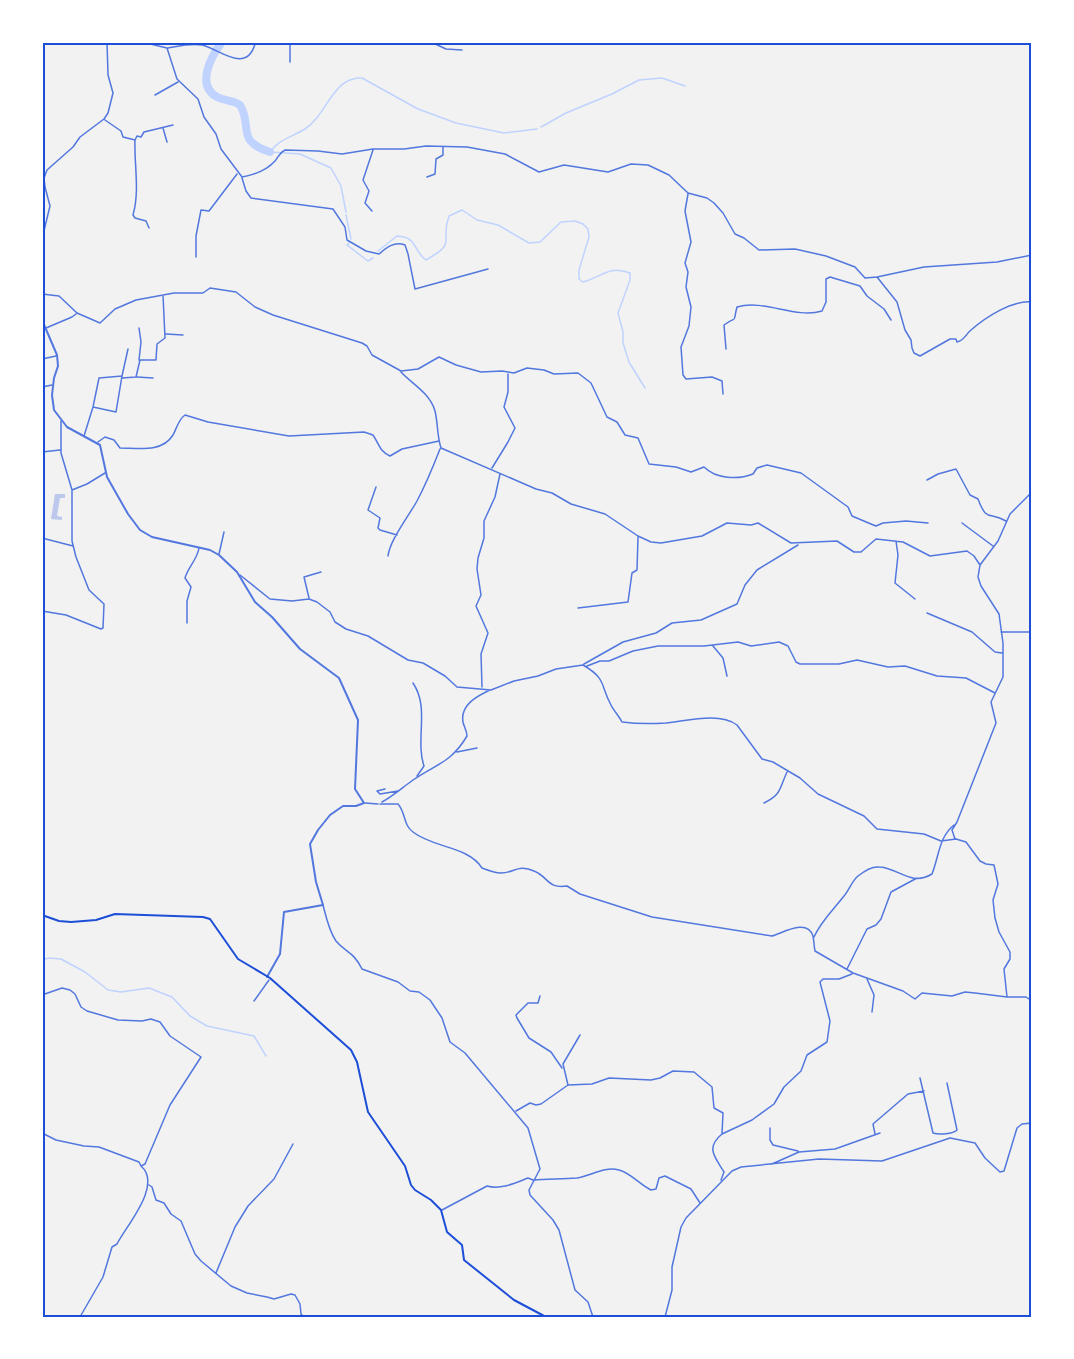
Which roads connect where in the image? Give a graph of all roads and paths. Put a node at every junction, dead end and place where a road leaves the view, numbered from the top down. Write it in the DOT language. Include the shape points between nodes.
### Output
graph roads {
  1 [pos="107,42"];
  2 [pos="142,42"];
  3 [pos="279,42"];
  4 [pos="290,42"];
  5 [pos="431,42"];
  6 [pos="255,43"];
  7 [pos="167,48"];
  8 [pos="462,50"];
  9 [pos="290,62"];
  10 [pos="179,82"];
  11 [pos="155,95"];
  12 [pos="104,119"];
  13 [pos="172,125"];
  14 [pos="163,127"];
  15 [pos="135,140"];
  16 [pos="167,142"];
  17 [pos="443,146"];
  18 [pos="373,149"];
  19 [pos="238,173"];
  20 [pos="242,177"];
  21 [pos="427,177"];
  22 [pos="688,193"];
  23 [pos="372,211"];
  24 [pos="148,228"];
  25 [pos="42,239"];
  26 [pos="1032,255"];
  27 [pos="196,257"];
  28 [pos="488,269"];
  29 [pos="877,277"];
  30 [pos="42,294"];
  31 [pos="163,294"];
  32 [pos="1032,302"];
  33 [pos="77,313"];
  34 [pos="42,320"];
  35 [pos="891,320"];
  36 [pos="46,328"];
  37 [pos="139,328"];
  38 [pos="166,334"];
  39 [pos="183,335"];
  40 [pos="128,349"];
  41 [pos="726,349"];
  42 [pos="57,356"];
  43 [pos="42,359"];
  44 [pos="139,361"];
  45 [pos="400,371"];
  46 [pos="508,372"];
  47 [pos="136,376"];
  48 [pos="122,377"];
  49 [pos="153,378"];
  50 [pos="52,386"];
  51 [pos="42,387"];
  52 [pos="723,394"];
  53 [pos="93,407"];
  54 [pos="61,419"];
  55 [pos="84,436"];
  56 [pos="439,441"];
  57 [pos="97,443"];
  58 [pos="441,448"];
  59 [pos="61,450"];
  60 [pos="42,452"];
  61 [pos="491,469"];
  62 [pos="106,473"];
  63 [pos="500,473"];
  64 [pos="927,480"];
  65 [pos="376,487"];
  66 [pos="72,490"];
  67 [pos="1032,492"];
  68 [pos="1007,521"];
  69 [pos="928,523"];
  70 [pos="962,523"];
  71 [pos="224,532"];
  72 [pos="398,535"];
  73 [pos="638,536"];
  74 [pos="42,538"];
  75 [pos="896,540"];
  76 [pos="800,544"];
  77 [pos="74,546"];
  78 [pos="199,547"];
  79 [pos="994,547"];
  80 [pos="219,555"];
  81 [pos="388,556"];
  82 [pos="980,565"];
  83 [pos="237,572"];
  84 [pos="321,572"];
  85 [pos="915,598"];
  86 [pos="309,599"];
  87 [pos="578,608"];
  88 [pos="42,611"];
  89 [pos="927,613"];
  90 [pos="187,623"];
  91 [pos="1001,632"];
  92 [pos="1032,632"];
  93 [pos="713,645"];
  94 [pos="1003,654"];
  95 [pos="583,665"];
  96 [pos="586,666"];
  97 [pos="727,676"];
  98 [pos="413,683"];
  99 [pos="483,689"];
  100 [pos="491,690"];
  101 [pos="995,693"];
  102 [pos="477,748"];
  103 [pos="456,752"];
  104 [pos="787,771"];
  105 [pos="414,779"];
  106 [pos="385,789"];
  107 [pos="399,791"];
  108 [pos="364,803"];
  109 [pos="764,803"];
  110 [pos="380,804"];
  111 [pos="957,822"];
  112 [pos="956,839"];
  113 [pos="941,841"];
  114 [pos="917,878"];
  115 [pos="323,905"];
  116 [pos="42,915"];
  117 [pos="813,939"];
  118 [pos="846,970"];
  119 [pos="853,974"];
  120 [pos="268,977"];
  121 [pos="866,977"];
  122 [pos="42,995"];
  123 [pos="540,996"];
  124 [pos="1007,997"];
  125 [pos="254,1001"];
  126 [pos="1032,1001"];
  127 [pos="872,1012"];
  128 [pos="580,1035"];
  129 [pos="563,1069"];
  130 [pos="920,1078"];
  131 [pos="947,1083"];
  132 [pos="568,1085"];
  133 [pos="924,1091"];
  134 [pos="516,1112"];
  135 [pos="1032,1123"];
  136 [pos="770,1128"];
  137 [pos="42,1133"];
  138 [pos="880,1133"];
  139 [pos="722,1134"];
  140 [pos="875,1135"];
  141 [pos="292,1144"];
  142 [pos="799,1152"];
  143 [pos="771,1165"];
  144 [pos="141,1166"];
  145 [pos="533,1180"];
  146 [pos="720,1182"];
  147 [pos="148,1184"];
  148 [pos="701,1204"];
  149 [pos="441,1210"];
  150 [pos="216,1274"];
  151 [pos="80,1317"];
  152 [pos="304,1317"];
  153 [pos="546,1317"];
  154 [pos="592,1317"];
  155 [pos="664,1317"];
  1 -- 12 [label="street" via="113,93"];
  2 -- 7 [label="street"];
  3 -- 6 [label="street"];
  4 -- 9 [label="street"];
  5 -- 8 [label="street" via="446,49"];
  6 -- 7 [label="street" via="247,57 227,57 196,45"];
  7 -- 10 [label="street"];
  10 -- 11 [label="street"];
  10 -- 19 [label="street" via="198,99 221,149"];
  12 -- 15 [label="street" via="123,137"];
  12 -- 25 [label="street" via="45,173 50,206"];
  13 -- 14 [label="street"];
  14 -- 15 [label="street" via="144,132"];
  14 -- 16 [label="street"];
  15 -- 24 [label="street" via="137,198 133,214 146,221"];
  17 -- 18 [label="street"];
  17 -- 21 [label="street" via="443,155 436,159 435,174"];
  17 -- 22 [label="street" via="502,153 539,172 569,165 608,172 644,164 669,175"];
  18 -- 20 [label="street" via="342,154 285,150 263,170"];
  18 -- 23 [label="street" via="363,180 369,192 365,203"];
  19 -- 20 [label="street"];
  19 -- 27 [label="street" via="209,211 201,210"];
  20 -- 28 [label="street" via="251,198 333,209 345,227 347,240 366,251 379,254 388,246 405,245 415,289"];
  22 -- 29 [label="street" via="714,203 735,234 759,250 795,249 826,256 855,267 865,278"];
  22 -- 52 [label="street" via="686,210 692,242 685,264 691,308 681,347 683,375 686,379 712,377 722,381"];
  26 -- 29 [label="street" via="997,262 924,267"];
  29 -- 32 [label="street" via="897,302 914,353 920,356 951,339 963,341 971,330 1010,307"];
  30 -- 33 [label="street" via="59,296"];
  31 -- 33 [label="street" via="130,301 100,323"];
  31 -- 38 [label="street"];
  31 -- 45 [label="street" via="203,293 210,288 240,293 255,307 364,344 372,356"];
  33 -- 36 [label="street"];
  34 -- 36 [label="street"];
  35 -- 41 [label="street" via="860,286 830,276 826,279 822,311 737,307 737,317 724,325"];
  36 -- 42 [label="street"];
  37 -- 44 [label="street"];
  38 -- 39 [label="street"];
  38 -- 44 [label="street" via="165,340 157,344 155,360"];
  40 -- 48 [label="street"];
  42 -- 43 [label="street"];
  42 -- 50 [label="street"];
  44 -- 47 [label="street"];
  45 -- 46 [label="street" via="418,369 439,357 481,372"];
  45 -- 56 [label="street" via="431,403"];
  46 -- 61 [label="street" via="504,406 515,428"];
  46 -- 69 [label="street" via="527,368 554,374 578,373 591,383 607,417 625,435 638,438 649,464 691,472 704,467 711,473 739,478 753,474 762,465 781,467 801,473 848,507 852,516 876,526 906,521"];
  47 -- 48 [label="street"];
  47 -- 49 [label="street"];
  48 -- 53 [label="street" via="99,378"];
  48 -- 53 [label="street" via="116,412"];
  50 -- 51 [label="street"];
  50 -- 54 [label="street" via="53,406"];
  53 -- 55 [label="street"];
  54 -- 55 [label="street"];
  54 -- 59 [label="street"];
  55 -- 57 [label="street"];
  56 -- 57 [label="street" via="413,445 390,456 378,446 373,435 364,432 289,436 185,415 170,439 149,449 119,447 105,437"];
  56 -- 58 [label="street"];
  57 -- 62 [label="street" via="102,449"];
  58 -- 61 [label="street"];
  58 -- 72 [label="street"];
  59 -- 60 [label="street"];
  59 -- 66 [label="street"];
  61 -- 63 [label="street"];
  62 -- 66 [label="street"];
  62 -- 78 [label="street" via="128,514 144,533"];
  63 -- 73 [label="street" via="571,504 605,514"];
  63 -- 99 [label="street" via="484,521 477,568 481,595 476,606 488,633 481,654"];
  64 -- 68 [label="street" via="956,469 982,511"];
  65 -- 72 [label="street" via="368,510 380,518 380,530"];
  66 -- 77 [label="street"];
  67 -- 68 [label="street"];
  68 -- 79 [label="street"];
  70 -- 79 [label="street"];
  71 -- 80 [label="street"];
  72 -- 81 [label="street" via="389,546"];
  73 -- 76 [label="street" via="661,543 702,536 727,524 758,523 791,543"];
  73 -- 87 [label="street" via="637,570 631,575 628,602"];
  74 -- 77 [label="street"];
  75 -- 76 [label="street" via="876,539 861,552 837,542"];
  75 -- 82 [label="street" via="930,556 967,551"];
  75 -- 85 [label="street" via="895,583"];
  76 -- 95 [label="street" via="757,570 737,604 700,620 672,623 656,633 623,642"];
  77 -- 88 [label="street" via="88,590 105,605 103,628"];
  78 -- 80 [label="street"];
  78 -- 90 [label="street" via="185,578 191,590"];
  79 -- 82 [label="street"];
  80 -- 83 [label="street"];
  82 -- 91 [label="street" via="978,577 999,614"];
  83 -- 86 [label="street" via="270,599"];
  83 -- 108 [label="street" via="255,602 300,649 339,678 358,720 355,789"];
  84 -- 86 [label="street" via="304,577"];
  86 -- 99 [label="street" via="324,606 335,622 346,629 368,636 408,660 423,663 458,687"];
  89 -- 94 [label="street" via="972,632"];
  91 -- 92 [label="street"];
  91 -- 94 [label="street"];
  93 -- 96 [label="street" via="658,646"];
  93 -- 97 [label="street" via="723,658"];
  93 -- 101 [label="street" via="780,642 788,646 800,664 857,660 888,667 905,666 937,676 966,678"];
  94 -- 101 [label="street" via="1003,677"];
  95 -- 96 [label="street"];
  95 -- 100 [label="street" via="556,669"];
  96 -- 104 [label="street" via="606,687 610,703 622,722 732,721 762,759"];
  98 -- 105 [label="street" via="423,716 420,753 424,766"];
  99 -- 100 [label="street"];
  100 -- 103 [label="street" via="464,710 467,736"];
  101 -- 111 [label="street" via="991,702 996,723"];
  102 -- 103 [label="street"];
  103 -- 105 [label="street"];
  104 -- 109 [label="street" via="779,793"];
  104 -- 113 [label="street" via="818,794 864,816 877,829 924,834"];
  105 -- 107 [label="street"];
  106 -- 107 [label="street" via="377,790 378,793"];
  107 -- 110 [label="street"];
  108 -- 110 [label="street"];
  108 -- 115 [label="street" via="343,806 330,815 310,844"];
  110 -- 117 [label="street" via="398,804 409,830 420,838 476,858 482,868 501,873 517,867 535,871 551,885 567,886 580,894 652,917 772,936 802,927 811,932"];
  111 -- 112 [label="street" via="952,830"];
  111 -- 113 [label="street"];
  112 -- 113 [label="street"];
  112 -- 124 [label="street" via="966,842 980,861 994,865 998,884 993,900 995,918 1010,952 1004,969"];
  113 -- 114 [label="street" via="932,874"];
  114 -- 117 [label="street" via="879,866 856,877"];
  114 -- 118 [label="street" via="891,891 881,919 867,929"];
  115 -- 120 [label="street" via="284,912 280,954"];
  115 -- 134 [label="street" via="337,941 357,958 362,969 398,982 430,1000 442,1018 450,1042 465,1053"];
  116 -- 120 [label="main road" via="64,922 115,914 207,918 238,959"];
  117 -- 118 [label="street" via="815,951"];
  118 -- 119 [label="street"];
  119 -- 121 [label="street"];
  119 -- 139 [label="street" via="820,982 830,1021 827,1042 807,1055 801,1071 784,1087 774,1104 753,1120"];
  120 -- 125 [label="street"];
  120 -- 149 [label="main road" via="351,1050 371,1118 405,1166 411,1185"];
  121 -- 124 [label="street" via="915,999 922,993 952,996 965,992"];
  121 -- 127 [label="street" via="874,995"];
  122 -- 144 [label="street" via="62,988 75,994 87,1011 118,1020 160,1022 170,1036 201,1057 172,1101"];
  123 -- 129 [label="street" via="538,1003 528,1003 516,1015 529,1038 551,1052"];
  124 -- 126 [label="street" via="1026,997"];
  128 -- 129 [label="street"];
  129 -- 132 [label="street"];
  130 -- 133 [label="street"];
  131 -- 133 [label="street" via="955,1132 933,1133"];
  132 -- 134 [label="street" via="541,1104 531,1103"];
  132 -- 139 [label="street" via="592,1084 609,1078 651,1080 674,1071 694,1072 712,1087 714,1107 723,1113"];
  133 -- 140 [label="street" via="908,1094 873,1124"];
  134 -- 145 [label="street" via="531,1135 540,1169"];
  135 -- 143 [label="street" via="1017,1128 1004,1171 1000,1172 975,1143 950,1138 882,1161 819,1159"];
  136 -- 142 [label="street" via="773,1145"];
  137 -- 144 [label="street" via="65,1142 99,1147"];
  138 -- 140 [label="street"];
  139 -- 146 [label="street" via="713,1147 715,1159 724,1172"];
  140 -- 142 [label="street" via="835,1149"];
  141 -- 150 [label="street" via="274,1179 248,1206 235,1227"];
  142 -- 143 [label="street"];
  143 -- 146 [label="street" via="741,1167"];
  144 -- 147 [label="street"];
  145 -- 148 [label="street" via="578,1178 612,1169 621,1170 654,1190 659,1178 665,1176 690,1189"];
  145 -- 149 [label="street" via="528,1178 496,1188 487,1186"];
  145 -- 154 [label="street" via="530,1195 559,1230 575,1290 588,1302"];
  146 -- 148 [label="street"];
  147 -- 150 [label="street" via="156,1200 181,1221 195,1254"];
  147 -- 151 [label="street" via="142,1204 112,1247 104,1277"];
  148 -- 155 [label="street" via="681,1227"];
  149 -- 153 [label="main road" via="447,1232 462,1245 464,1260 470,1267 514,1300"];
  150 -- 152 [label="street" via="247,1293 274,1299 295,1295"];
}
